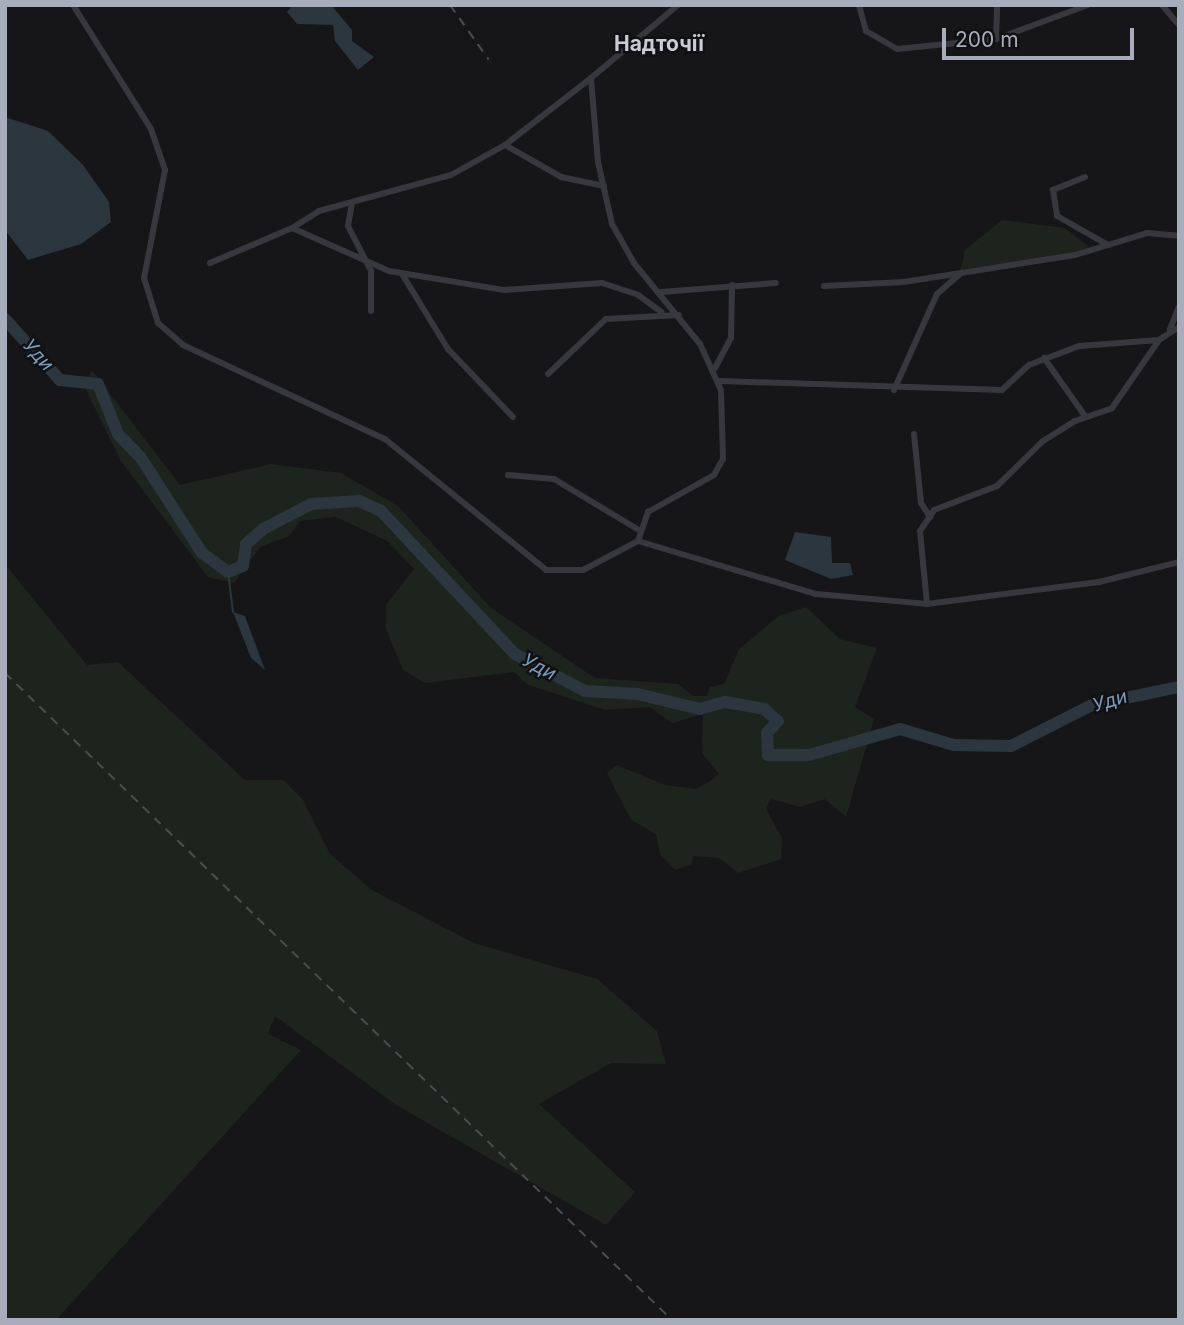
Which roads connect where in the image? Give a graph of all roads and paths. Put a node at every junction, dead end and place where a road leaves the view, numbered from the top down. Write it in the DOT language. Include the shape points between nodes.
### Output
graph roads {
  1 [pos="73,5"];
  2 [pos="678,5"];
  3 [pos="859,5"];
  4 [pos="998,5"];
  5 [pos="1088,5"];
  6 [pos="1162,5"];
  7 [pos="669,8"];
  8 [pos="1179,25"];
  9 [pos="996,39"];
  10 [pos="591,78"];
  11 [pos="505,145"];
  12 [pos="1085,177"];
  13 [pos="604,186"];
  14 [pos="352,202"];
  15 [pos="292,228"];
  16 [pos="1179,236"];
  17 [pos="1108,245"];
  18 [pos="367,260"];
  19 [pos="210,263"];
  20 [pos="964,271"];
  21 [pos="402,274"];
  22 [pos="776,283"];
  23 [pos="732,285"];
  24 [pos="824,286"];
  25 [pos="661,292"];
  26 [pos="1179,307"];
  27 [pos="371,311"];
  28 [pos="661,313"];
  29 [pos="679,315"];
  30 [pos="1179,327"];
  31 [pos="1170,331"];
  32 [pos="1159,340"];
  33 [pos="1044,358"];
  34 [pos="715,368"];
  35 [pos="548,374"];
  36 [pos="719,381"];
  37 [pos="894,390"];
  38 [pos="1085,416"];
  39 [pos="513,417"];
  40 [pos="914,434"];
  41 [pos="508,475"];
  42 [pos="930,517"];
  43 [pos="639,530"];
  44 [pos="638,541"];
  45 [pos="1179,562"];
  46 [pos="927,604"];
  1 -- 44 [label="street" via="150,129 165,170 144,278 152,310 169,336 385,439 546,570 583,570"];
  2 -- 7 [label="street"];
  3 -- 9 [label="street" via="866,32 897,49"];
  4 -- 9 [label="street"];
  5 -- 9 [label="street"];
  6 -- 8 [label="street"];
  7 -- 10 [label="street"];
  10 -- 11 [label="street"];
  10 -- 13 [label="street"];
  11 -- 13 [label="street" via="561,177"];
  11 -- 14 [label="street" via="451,175"];
  12 -- 17 [label="street" via="1053,190 1057,216"];
  13 -- 25 [label="street" via="612,224"];
  14 -- 15 [label="street" via="318,211"];
  14 -- 18 [label="street" via="348,226"];
  15 -- 18 [label="street"];
  15 -- 19 [label="street"];
  16 -- 17 [label="street" via="1147,233"];
  17 -- 20 [label="street"];
  18 -- 21 [label="street"];
  18 -- 27 [label="street"];
  20 -- 24 [label="street" via="894,284"];
  20 -- 37 [label="street" via="937,294"];
  21 -- 28 [label="street" via="504,290 602,284 638,295"];
  21 -- 39 [label="street" via="448,349"];
  22 -- 23 [label="street"];
  23 -- 25 [label="street"];
  23 -- 34 [label="street" via="731,338"];
  25 -- 29 [label="street"];
  26 -- 31 [label="street"];
  28 -- 29 [label="street"];
  28 -- 35 [label="street" via="606,319"];
  29 -- 34 [label="street"];
  30 -- 31 [label="street"];
  31 -- 32 [label="street"];
  32 -- 33 [label="street" via="1079,346"];
  32 -- 38 [label="street" via="1112,408"];
  33 -- 37 [label="street" via="1002,390"];
  33 -- 38 [label="street"];
  34 -- 36 [label="street"];
  36 -- 37 [label="street"];
  36 -- 43 [label="street" via="723,459 714,475 648,512"];
  38 -- 42 [label="street" via="1030,451 997,485"];
  40 -- 42 [label="street" via="921,503"];
  41 -- 43 [label="street" via="554,478"];
  42 -- 46 [label="street" via="920,531"];
  43 -- 44 [label="street"];
  44 -- 46 [label="street" via="816,594"];
  45 -- 46 [label="street" via="1099,582"];
}
